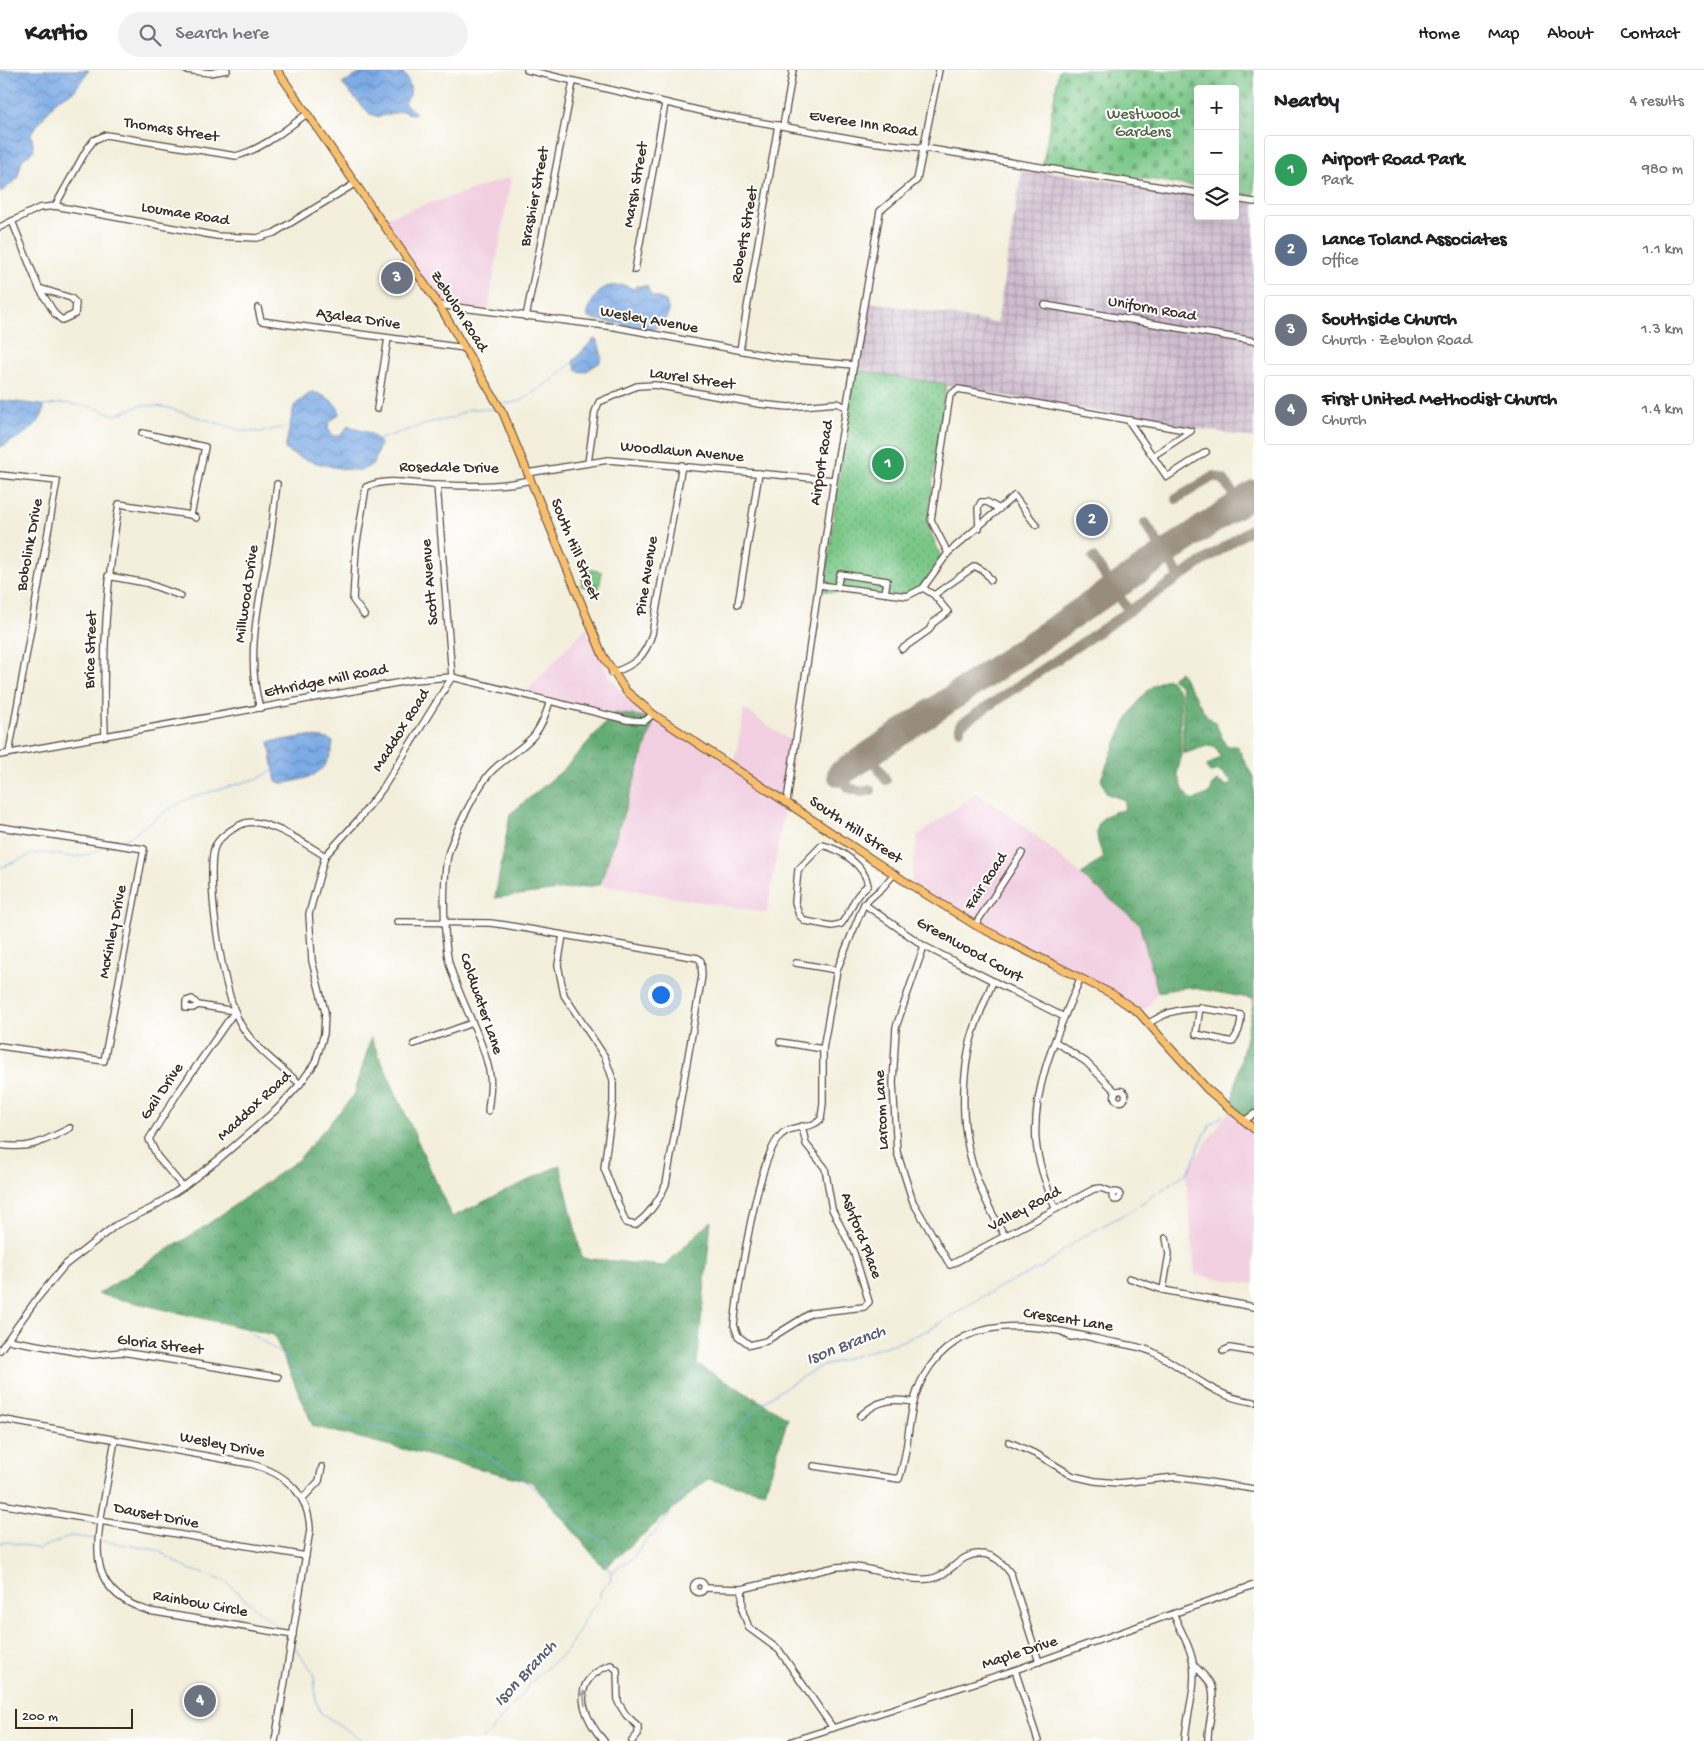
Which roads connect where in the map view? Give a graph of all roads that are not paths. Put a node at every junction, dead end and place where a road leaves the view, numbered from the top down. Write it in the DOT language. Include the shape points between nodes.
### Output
graph roads {
  1 [pos="186,70"];
  2 [pos="227,70"];
  3 [pos="277,70"];
  4 [pos="527,70"];
  5 [pos="793,70"];
  6 [pos="938,70"];
  7 [pos="547,72"];
  8 [pos="573,82"];
  9 [pos="665,104"];
  10 [pos="308,113"];
  11 [pos="781,125"];
  12 [pos="924,148"];
  13 [pos="356,183"];
  14 [pos="1194,192"];
  15 [pos="1239,200"];
  16 [pos="1254,202"];
  17 [pos="55,206"];
  18 [pos="12,221"];
  19 [pos="0,227"];
  20 [pos="635,270"];
  21 [pos="39,288"];
  22 [pos="439,305"];
  23 [pos="1045,305"];
  24 [pos="258,308"];
  25 [pos="526,317"];
  26 [pos="388,338"];
  27 [pos="1254,341"];
  28 [pos="465,348"];
  29 [pos="740,350"];
  30 [pos="854,365"];
  31 [pos="846,406"];
  32 [pos="377,409"];
  33 [pos="1128,420"];
  34 [pos="142,434"];
  35 [pos="1206,452"];
  36 [pos="1153,456"];
  37 [pos="588,463"];
  38 [pos="682,465"];
  39 [pos="759,473"];
  40 [pos="0,475"];
  41 [pos="529,477"];
  42 [pos="834,480"];
  43 [pos="277,484"];
  44 [pos="437,485"];
  45 [pos="999,509"];
  46 [pos="1036,526"];
  47 [pos="979,528"];
  48 [pos="948,553"];
  49 [pos="108,576"];
  50 [pos="991,580"];
  51 [pos="819,585"];
  52 [pos="837,587"];
  53 [pos="923,588"];
  54 [pos="885,593"];
  55 [pos="934,595"];
  56 [pos="181,596"];
  57 [pos="738,604"];
  58 [pos="364,615"];
  59 [pos="902,649"];
  60 [pos="612,672"];
  61 [pos="452,677"];
  62 [pos="550,701"];
  63 [pos="260,708"];
  64 [pos="653,714"];
  65 [pos="106,736"];
  66 [pos="9,753"];
  67 [pos="0,755"];
  68 [pos="787,801"];
  69 [pos="0,827"];
  70 [pos="840,837"];
  71 [pos="832,847"];
  72 [pos="1022,853"];
  73 [pos="325,856"];
  74 [pos="894,874"];
  75 [pos="864,904"];
  76 [pos="397,922"];
  77 [pos="446,922"];
  78 [pos="975,925"];
  79 [pos="563,935"];
  80 [pos="924,946"];
  81 [pos="796,963"];
  82 [pos="837,970"];
  83 [pos="1080,979"];
  84 [pos="993,981"];
  85 [pos="198,1005"];
  86 [pos="1200,1007"];
  87 [pos="235,1011"];
  88 [pos="1064,1017"];
  89 [pos="472,1022"];
  90 [pos="1149,1023"];
  91 [pos="780,1042"];
  92 [pos="1056,1042"];
  93 [pos="414,1044"];
  94 [pos="0,1046"];
  95 [pos="823,1049"];
  96 [pos="300,1084"];
  97 [pos="1116,1092"];
  98 [pos="488,1110"];
  99 [pos="1254,1114"];
  100 [pos="1244,1122"];
  101 [pos="802,1126"];
  102 [pos="70,1128"];
  103 [pos="1254,1128"];
  104 [pos="0,1145"];
  105 [pos="183,1187"];
  106 [pos="1114,1193"];
  107 [pos="1055,1208"];
  108 [pos="1005,1236"];
  109 [pos="1166,1238"];
  110 [pos="950,1265"];
  111 [pos="1129,1278"];
  112 [pos="1163,1290"];
  113 [pos="1254,1306"];
  114 [pos="8,1340"];
  115 [pos="0,1350"];
  116 [pos="1223,1351"];
  117 [pos="1254,1352"];
  118 [pos="278,1377"];
  119 [pos="914,1402"];
  120 [pos="1254,1402"];
  121 [pos="860,1416"];
  122 [pos="0,1419"];
  123 [pos="115,1440"];
  124 [pos="1009,1442"];
  125 [pos="322,1466"];
  126 [pos="814,1466"];
  127 [pos="1254,1489"];
  128 [pos="303,1498"];
  129 [pos="0,1504"];
  130 [pos="100,1521"];
  131 [pos="306,1556"];
  132 [pos="1254,1585"];
  133 [pos="704,1588"];
  134 [pos="742,1589"];
  135 [pos="1174,1615"];
  136 [pos="293,1635"];
  137 [pos="1039,1662"];
  138 [pos="1193,1664"];
  139 [pos="1015,1670"];
  140 [pos="833,1728"];
  141 [pos="275,1741"];
  142 [pos="604,1741"];
  143 [pos="632,1741"];
  144 [pos="792,1741"];
  145 [pos="1038,1741"];
  146 [pos="1185,1741"];
  147 [pos="1208,1741"];
  1 -- 2 [label="street" via="210,73"];
  3 -- 10 [label="main road, Zebulon Road"];
  4 -- 7 [label="street, Everee Inn Road"];
  5 -- 11 [label="street, Roberts Street"];
  6 -- 12 [label="street, Airport Road"];
  7 -- 8 [label="street, Everee Inn Road"];
  8 -- 9 [label="street, Everee Inn Road"];
  8 -- 25 [label="street, Brashier Street"];
  9 -- 11 [label="street, Everee Inn Road"];
  9 -- 20 [label="street, Marsh Street"];
  10 -- 13 [label="main road, Zebulon Road"];
  10 -- 17 [label="street, Thomas Street" via="277,136 236,156 117,136 94,140"];
  11 -- 12 [label="street, Everee Inn Road"];
  11 -- 29 [label="street, Roberts Street"];
  12 -- 14 [label="street, Everee Inn Road"];
  12 -- 30 [label="street, Airport Road" via="917,180 880,211"];
  13 -- 17 [label="street, Loumae Road" via="274,233 257,238 217,236"];
  13 -- 22 [label="main road, Zebulon Road"];
  15 -- 16 [label="street"];
  17 -- 18 [label="street, Loumae Road" via="39,208"];
  18 -- 19 [label="street, Loumae Road"];
  18 -- 21 [label="street"];
  21 -- 21 [label="street" via="62,320 75,314 76,303 72,298"];
  22 -- 25 [label="street, Wesley Avenue"];
  22 -- 28 [label="main road, Zebulon Road"];
  23 -- 27 [label="street, Uniform Road"];
  24 -- 26 [label="street, Azalea Drive" via="261,321"];
  25 -- 29 [label="street, Wesley Avenue" via="614,326"];
  26 -- 28 [label="street, Azalea Drive"];
  26 -- 32 [label="street"];
  28 -- 41 [label="main road, Zebulon Road" via="503,413"];
  29 -- 30 [label="street, Wesley Avenue" via="786,359"];
  30 -- 31 [label="street, Airport Road"];
  31 -- 37 [label="street, Laurel Street" via="836,403 789,407 655,385 637,386 599,402"];
  31 -- 42 [label="street, Airport Road"];
  33 -- 36 [label="street"];
  33 -- 36 [label="street" via="1191,431"];
  33 -- 48 [label="street" via="958,389 950,395 930,520"];
  34 -- 49 [label="street, Brice Street" via="205,447 193,516 119,504"];
  35 -- 36 [label="street" via="1167,478"];
  37 -- 38 [label="street, Woodlawn Avenue" via="608,460"];
  37 -- 41 [label="street, Woodlawn Avenue"];
  38 -- 39 [label="street, Woodlawn Avenue"];
  38 -- 60 [label="street, Pine Avenue" via="647,651 629,667"];
  39 -- 42 [label="street, Woodlawn Avenue"];
  39 -- 57 [label="street"];
  40 -- 66 [label="street, Bobolink Drive" via="57,481"];
  41 -- 44 [label="street, Rosedale Drive" via="516,483"];
  41 -- 60 [label="main road, South Hill Street"];
  42 -- 51 [label="street, Airport Road"];
  43 -- 63 [label="street, Millwood Drive" via="255,626 253,662"];
  44 -- 58 [label="street, Rosedale Drive" via="386,481 368,486 361,509 353,582 353,600"];
  44 -- 61 [label="street, Scott Avenue"];
  45 -- 46 [label="street" via="1014,496"];
  45 -- 47 [label="street"];
  45 -- 47 [label="street" via="981,502 978,508"];
  47 -- 48 [label="street"];
  48 -- 53 [label="street"];
  49 -- 56 [label="street" via="146,583"];
  49 -- 65 [label="street, Brice Street" via="103,669"];
  50 -- 55 [label="street" via="975,566"];
  51 -- 52 [label="street"];
  51 -- 68 [label="street, Airport Road"];
  52 -- 54 [label="street"];
  52 -- 54 [label="street" via="840,574 886,582"];
  53 -- 54 [label="street" via="907,596"];
  53 -- 55 [label="street"];
  55 -- 59 [label="street" via="948,612 930,630"];
  60 -- 64 [label="main road, South Hill Street" via="626,692"];
  61 -- 62 [label="street, Ethridge Mill Road"];
  61 -- 63 [label="street, Ethridge Mill Road" via="413,680"];
  61 -- 73 [label="street, Maddox Road" via="383,788"];
  62 -- 64 [label="street, Ethridge Mill Road" via="627,720 645,721"];
  62 -- 77 [label="street, Coldwater Lane" via="545,719 530,741 485,779 453,842 446,869"];
  63 -- 65 [label="street, Ethridge Mill Road"];
  64 -- 68 [label="main road, South Hill Street"];
  65 -- 66 [label="street, Ethridge Mill Road"];
  66 -- 67 [label="street, Ethridge Mill Road"];
  68 -- 70 [label="main road, South Hill Street"];
  69 -- 94 [label="street, McKinley Drive" via="144,849 104,1061"];
  70 -- 71 [label="street"];
  70 -- 74 [label="main road, South Hill Street"];
  71 -- 71 [label="street" via="822,845 798,870 795,902 799,916 805,921 832,926 841,924 852,900 868,885 864,870"];
  72 -- 78 [label="street, Fair Road"];
  73 -- 87 [label="street" via="278,828 247,822 228,832 214,848 212,881 217,924 225,978"];
  73 -- 96 [label="street, Maddox Road" via="309,914 312,961 325,1012 324,1034 315,1063"];
  74 -- 75 [label="street"];
  74 -- 78 [label="main road, South Hill Street"];
  75 -- 80 [label="street, Greenwood Court"];
  75 -- 82 [label="street"];
  76 -- 77 [label="street"];
  77 -- 79 [label="street" via="490,923"];
  77 -- 89 [label="street, Coldwater Lane" via="450,967"];
  78 -- 83 [label="main road, South Hill Street"];
  79 -- 79 [label="street" via="698,958 703,968 666,1184 651,1210 635,1225 626,1223 605,1176 603,1158 613,1102 613,1080 604,1057 564,995 558,965"];
  80 -- 84 [label="street, Greenwood Court"];
  80 -- 110 [label="street, Larcom Lane" via="896,1027 893,1083 897,1152 913,1202"];
  81 -- 82 [label="street"];
  82 -- 95 [label="street"];
  83 -- 88 [label="street"];
  83 -- 90 [label="main road, South Hill Street" via="1112,994"];
  84 -- 88 [label="street, Greenwood Court"];
  84 -- 108 [label="street" via="968,1052 963,1102 966,1139 974,1174 986,1205"];
  85 -- 87 [label="street"];
  86 -- 86 [label="street" via="1240,1015 1241,1025 1232,1042 1196,1034"];
  86 -- 90 [label="street" via="1174,1010"];
  87 -- 96 [label="street" via="243,1028"];
  87 -- 105 [label="street, Gail Drive" via="149,1139 157,1156"];
  88 -- 92 [label="street"];
  89 -- 93 [label="street"];
  89 -- 98 [label="street, Coldwater Lane" via="490,1078"];
  90 -- 100 [label="main road, South Hill Street" via="1207,1089"];
  91 -- 95 [label="street"];
  92 -- 97 [label="street" via="1086,1062"];
  92 -- 107 [label="street" via="1047,1063 1035,1116 1041,1168"];
  95 -- 101 [label="street" via="823,1113 817,1123"];
  96 -- 105 [label="street, Maddox Road" via="269,1115"];
  99 -- 100 [label="street"];
  100 -- 103 [label="main road, South Hill Street"];
  101 -- 101 [label="street, Ashford Place" via="806,1144 825,1168 832,1209 858,1264 868,1304 861,1308 811,1313 766,1342 750,1344 741,1340 735,1329 756,1197 780,1136"];
  102 -- 104 [label="street" via="36,1145 16,1148"];
  105 -- 114 [label="street, Maddox Road" via="152,1208 116,1225 85,1248 53,1279"];
  106 -- 107 [label="street, Valley Road" via="1102,1188 1094,1189"];
  107 -- 108 [label="street, Valley Road"];
  108 -- 110 [label="street, Valley Road"];
  109 -- 112 [label="street" via="1169,1254"];
  111 -- 112 [label="street"];
  112 -- 113 [label="street"];
  114 -- 115 [label="street, Maddox Road"];
  114 -- 118 [label="street, Gloria Street" via="93,1355 122,1352"];
  116 -- 117 [label="street" via="1230,1348"];
  119 -- 120 [label="street, Crescent Lane" via="932,1363 959,1340 1003,1325 1064,1332 1142,1348 1168,1360 1215,1392"];
  119 -- 121 [label="street" via="888,1399 870,1406"];
  119 -- 126 [label="street, Crescent Lane" via="899,1479"];
  122 -- 123 [label="street, Wesley Drive"];
  123 -- 128 [label="street, Wesley Drive" via="265,1468 285,1478"];
  123 -- 130 [label="street, Rainbow Circle"];
  124 -- 127 [label="street" via="1073,1476 1094,1481 1118,1483 1176,1477"];
  125 -- 128 [label="street" via="319,1481"];
  128 -- 131 [label="street, Wesley Drive" via="310,1521"];
  129 -- 130 [label="street, Dauset Drive"];
  130 -- 131 [label="street, Dauset Drive"];
  130 -- 136 [label="street, Rainbow Circle" via="96,1549 100,1570 111,1587 130,1604 149,1611"];
  131 -- 136 [label="street, Wesley Drive"];
  132 -- 135 [label="street, Maple Drive"];
  133 -- 134 [label="street"];
  134 -- 137 [label="street" via="844,1566 928,1580 945,1574 963,1559 978,1554 992,1556 1011,1574"];
  134 -- 140 [label="street" via="743,1612 749,1628 779,1650"];
  135 -- 137 [label="street, Maple Drive"];
  135 -- 138 [label="street"];
  136 -- 141 [label="street, Wesley Drive"];
  137 -- 139 [label="street, Maple Drive"];
  138 -- 146 [label="street" via="1194,1685"];
  138 -- 147 [label="street" via="1211,1685"];
  139 -- 140 [label="street, Maple Drive"];
  139 -- 145 [label="street"];
  140 -- 144 [label="street, Maple Drive"];
  142 -- 143 [label="street, one-way" via="587,1719 583,1689 590,1676 611,1665 617,1670 617,1694 621,1708 638,1726 638,1734"];
}
